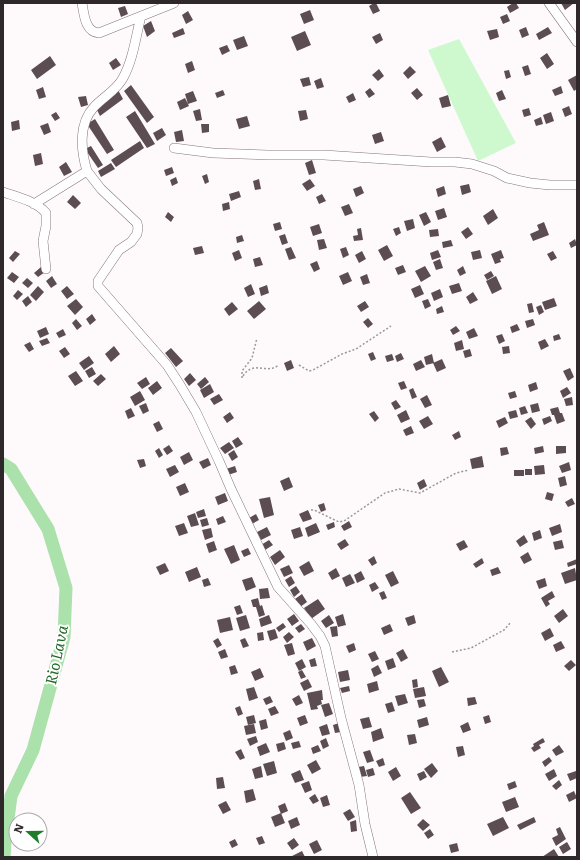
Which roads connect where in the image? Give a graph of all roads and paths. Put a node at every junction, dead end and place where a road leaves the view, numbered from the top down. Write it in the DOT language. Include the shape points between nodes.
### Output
graph roads {
  1 [pos="82,3"];
  2 [pos="174,3"];
  3 [pos="549,3"];
  4 [pos="141,16"];
  5 [pos="577,42"];
  6 [pos="174,148"];
  7 [pos="88,171"];
  8 [pos="577,185"];
  9 [pos="3,192"];
  10 [pos="34,204"];
  11 [pos="46,269"];
  12 [pos="390,326"];
  13 [pos="256,338"];
  14 [pos="279,365"];
  15 [pos="299,365"];
  16 [pos="469,470"];
  17 [pos="311,510"];
  18 [pos="511,622"];
  19 [pos="452,652"];
  20 [pos="373,857"];
  1 -- 4 [label="street" via="88,28 94,32 99,33"];
  2 -- 4 [label="street"];
  3 -- 5 [label="street"];
  4 -- 7 [label="street" via="129,62 120,83 94,107 83,128 83,152"];
  6 -- 8 [label="street" via="213,153 324,155 455,162 472,164 507,178 530,183 550,186"];
  7 -- 10 [label="street"];
  7 -- 20 [label="street" via="101,189 137,223 138,228 134,238 119,250 98,281 98,286 163,360 180,385 199,419 278,587 311,624 325,646 359,785 364,824"];
  9 -- 10 [label="street"];
  10 -- 11 [label="street" via="46,213 43,241"];
  12 -- 15 [label="path" via="356,349 313,370 309,371"];
  13 -- 14 [label="path" via="252,358 242,371 242,378 254,369 272,369"];
  16 -- 17 [label="path" via="456,473 420,493 399,489 385,494 344,521 339,522"];
  18 -- 19 [label="path" via="504,630 471,648"];
}
